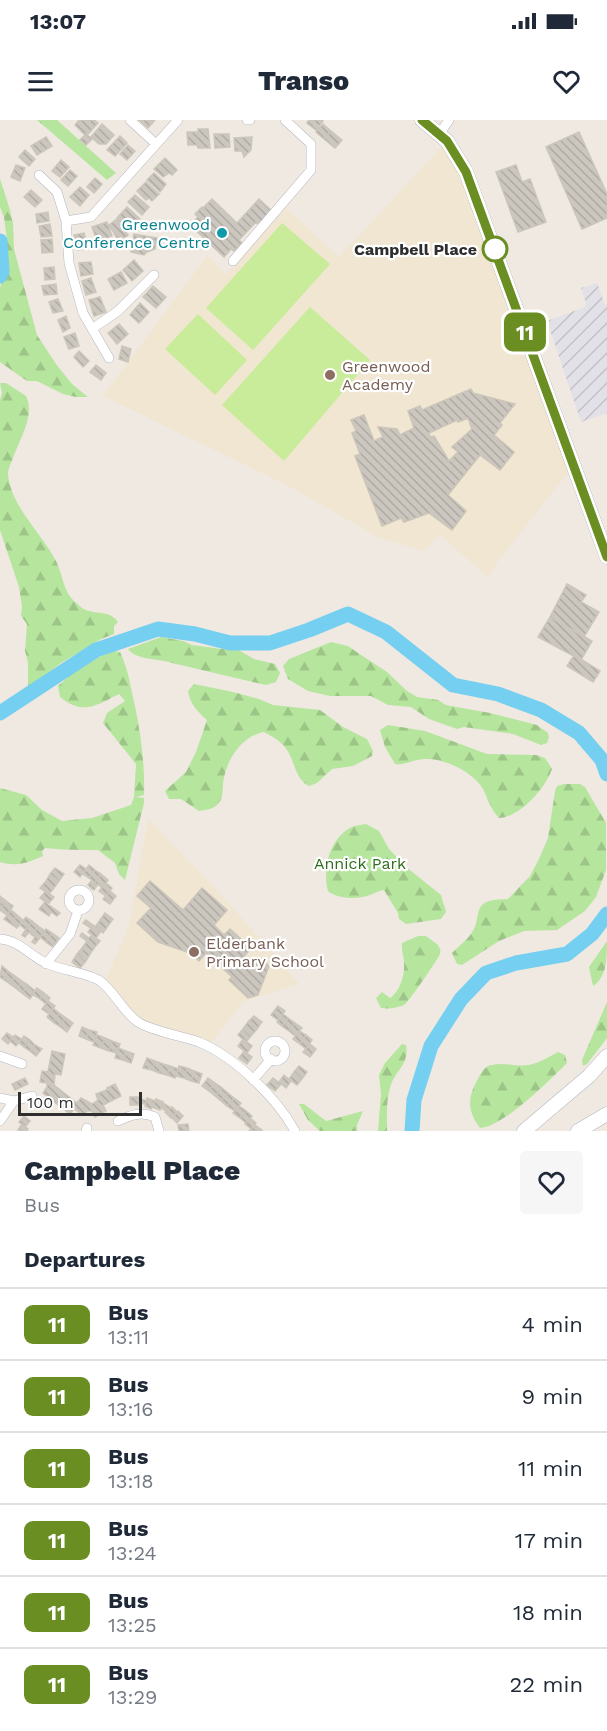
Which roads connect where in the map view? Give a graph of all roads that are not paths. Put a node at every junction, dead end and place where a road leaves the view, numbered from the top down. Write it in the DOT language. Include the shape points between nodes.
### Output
graph roads {
  1 [pos="130,120"];
  2 [pos="178,120"];
  3 [pos="285,120"];
  4 [pos="422,120"];
  5 [pos="449,120"];
  6 [pos="440,133"];
  7 [pos="156,144"];
  8 [pos="39,175"];
  9 [pos="66,221"];
  10 [pos="233,261"];
  11 [pos="154,275"];
  12 [pos="92,329"];
  13 [pos="108,358"];
  14 [pos="607,557"];
  15 [pos="78,911"];
  16 [pos="0,939"];
  17 [pos="46,964"];
  18 [pos="0,1056"];
  19 [pos="607,1056"];
  20 [pos="271,1059"];
  21 [pos="22,1064"];
  22 [pos="253,1080"];
  23 [pos="32,1096"];
  24 [pos="0,1098"];
  25 [pos="14,1101"];
  26 [pos="607,1113"];
  27 [pos="0,1121"];
  28 [pos="118,1121"];
  29 [pos="159,1131"];
  30 [pos="295,1131"];
  31 [pos="524,1131"];
  32 [pos="578,1131"];
  1 -- 7 [label="street"];
  2 -- 7 [label="street"];
  3 -- 10 [label="street" via="311,144 311,170"];
  4 -- 6 [label="main road"];
  5 -- 6 [label="street"];
  6 -- 14 [label="main road" via="466,172"];
  7 -- 9 [label="street" via="91,217"];
  8 -- 9 [label="street" via="57,192"];
  9 -- 12 [label="street" via="69,263 83,313"];
  11 -- 12 [label="street" via="118,311"];
  12 -- 13 [label="street"];
  15 -- 17 [label="street" via="70,934"];
  16 -- 17 [label="street" via="21,946"];
  17 -- 22 [label="street" via="100,981 138,1023 200,1042 227,1057"];
  18 -- 21 [label="street"];
  19 -- 31 [label="main road" via="590,1076"];
  20 -- 22 [label="street"];
  22 -- 30 [label="street" via="287,1116"];
  23 -- 25 [label="street"];
  24 -- 25 [label="street"];
  25 -- 27 [label="street"];
  26 -- 32 [label="main road"];
  28 -- 29 [label="street" via="146,1113 155,1117"];
}
